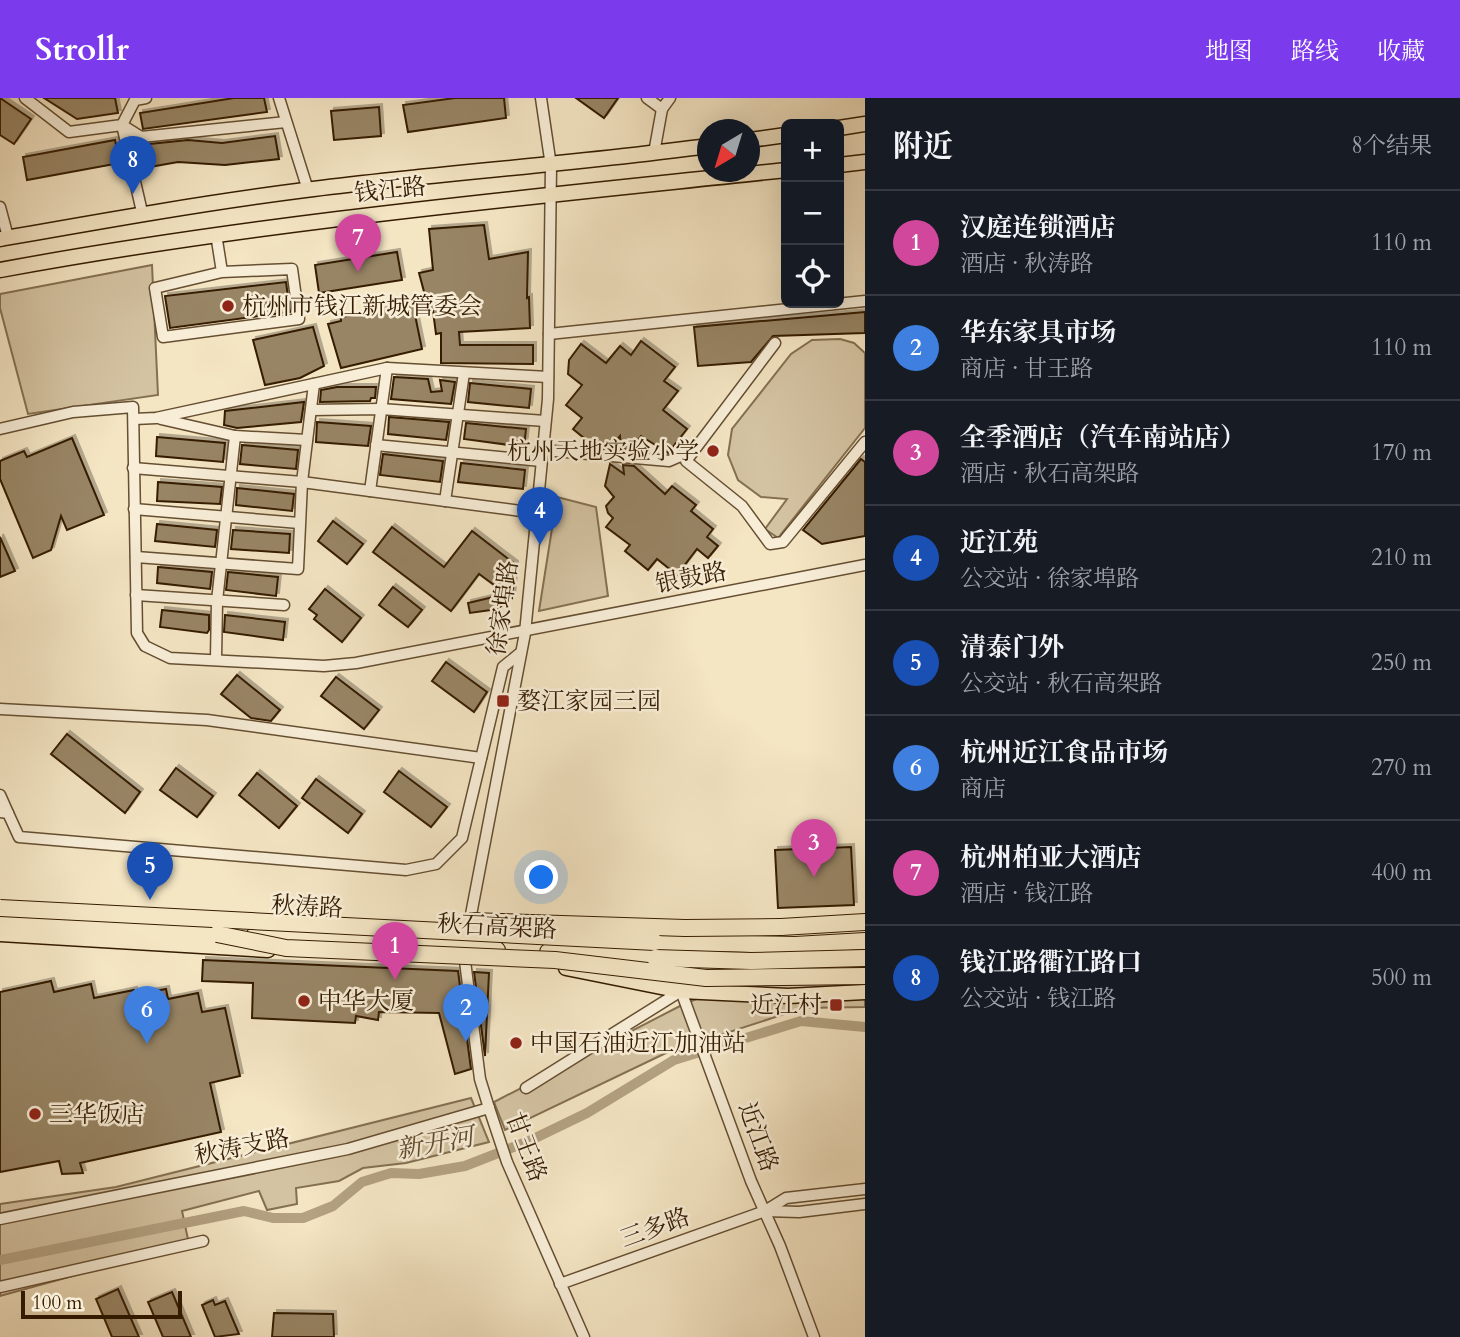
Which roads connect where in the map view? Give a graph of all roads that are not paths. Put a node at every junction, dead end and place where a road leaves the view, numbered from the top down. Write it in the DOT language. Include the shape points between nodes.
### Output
graph roads {
  1 [pos="25,98"];
  2 [pos="146,98"];
  3 [pos="279,98"];
  4 [pos="541,98"];
  5 [pos="647,98"];
  6 [pos="670,98"];
  7 [pos="662,109"];
  8 [pos="286,122"];
  9 [pos="865,124"];
  10 [pos="122,125"];
  11 [pos="844,127"];
  12 [pos="781,136"];
  13 [pos="760,139"];
  14 [pos="697,147"];
  15 [pos="654,153"];
  16 [pos="865,162"];
  17 [pos="844,164"];
  18 [pos="551,166"];
  19 [pos="781,171"];
  20 [pos="307,190"];
  21 [pos="550,195"];
  22 [pos="0,206"];
  23 [pos="142,212"];
  24 [pos="216,234"];
  25 [pos="4,238"];
  26 [pos="0,270"];
  27 [pos="222,272"];
  28 [pos="865,301"];
  29 [pos="549,334"];
  30 [pos="775,343"];
  31 [pos="387,368"];
  32 [pos="464,373"];
  33 [pos="548,377"];
  34 [pos="314,384"];
  35 [pos="381,409"];
  36 [pos="311,410"];
  37 [pos="458,413"];
  38 [pos="156,418"];
  39 [pos="134,419"];
  40 [pos="545,421"];
  41 [pos="0,429"];
  42 [pos="234,436"];
  43 [pos="307,440"];
  44 [pos="865,442"];
  45 [pos="376,445"];
  46 [pos="695,450"];
  47 [pos="453,452"];
  48 [pos="542,455"];
  49 [pos="134,468"];
  50 [pos="230,475"];
  51 [pos="302,482"];
  52 [pos="370,491"];
  53 [pos="446,501"];
  54 [pos="134,509"];
  55 [pos="536,513"];
  56 [pos="225,516"];
  57 [pos="299,523"];
  58 [pos="136,557"];
  59 [pos="220,563"];
  60 [pos="865,565"];
  61 [pos="136,594"];
  62 [pos="217,601"];
  63 [pos="284,606"];
  64 [pos="525,633"];
  65 [pos="519,654"];
  66 [pos="216,659"];
  67 [pos="0,709"];
  68 [pos="481,758"];
  69 [pos="0,794"];
  70 [pos="4,813"];
  71 [pos="0,906"];
  72 [pos="128,914"];
  73 [pos="0,922"];
  74 [pos="865,922"];
  75 [pos="0,934"];
  76 [pos="217,934"];
  77 [pos="467,939"];
  78 [pos="865,942"];
  79 [pos="682,947"];
  80 [pos="865,958"];
  81 [pos="464,961"];
  82 [pos="551,965"];
  83 [pos="865,968"];
  84 [pos="682,970"];
  85 [pos="865,976"];
  86 [pos="681,991"];
  87 [pos="865,992"];
  88 [pos="526,1088"];
  89 [pos="489,1108"];
  90 [pos="865,1189"];
  91 [pos="865,1204"];
  92 [pos="765,1211"];
  93 [pos="0,1219"];
  94 [pos="203,1241"];
  95 [pos="560,1284"];
  96 [pos="0,1287"];
  97 [pos="583,1337"];
  98 [pos="814,1337"];
  1 -- 10 [label="street" via="69,132"];
  2 -- 10 [label="street" via="135,100"];
  3 -- 8 [label="street"];
  4 -- 18 [label="street, 徐家埠路"];
  5 -- 7 [label="street"];
  6 -- 7 [label="street"];
  7 -- 15 [label="street"];
  8 -- 10 [label="street" via="141,137"];
  8 -- 20 [label="street"];
  9 -- 11 [label="main road"];
  10 -- 23 [label="street"];
  12 -- 13 [label="main road"];
  14 -- 15 [label="main road, 钱江路"];
  15 -- 18 [label="main road, 钱江路"];
  16 -- 17 [label="main road"];
  18 -- 20 [label="main road, 钱江路"];
  18 -- 21 [label="street, 徐家埠路"];
  19 -- 21 [label="main road, 钱江路"];
  20 -- 23 [label="main road, 钱江路"];
  21 -- 24 [label="main road, 钱江路"];
  21 -- 29 [label="street, 徐家埠路"];
  22 -- 25 [label="street"];
  23 -- 25 [label="main road, 钱江路"];
  24 -- 26 [label="main road, 钱江路"];
  24 -- 27 [label="street"];
  27 -- 27 [label="street" via="292,269 299,319 163,337 155,288"];
  28 -- 29 [label="street"];
  29 -- 33 [label="street, 徐家埠路"];
  30 -- 46 [label="street"];
  31 -- 32 [label="street"];
  31 -- 34 [label="street"];
  31 -- 35 [label="street"];
  32 -- 33 [label="street"];
  32 -- 37 [label="street"];
  33 -- 40 [label="street, 徐家埠路"];
  34 -- 36 [label="street"];
  34 -- 38 [label="street"];
  35 -- 36 [label="street"];
  35 -- 37 [label="street"];
  35 -- 45 [label="street"];
  36 -- 43 [label="street"];
  37 -- 40 [label="street"];
  37 -- 47 [label="street"];
  38 -- 39 [label="street"];
  38 -- 42 [label="street"];
  39 -- 41 [label="street" via="133,407 73,412"];
  39 -- 49 [label="street, 银鼓路"];
  40 -- 48 [label="street, 徐家埠路"];
  42 -- 43 [label="street"];
  42 -- 50 [label="street"];
  43 -- 51 [label="street"];
  44 -- 46 [label="street" via="783,542 770,544 742,506 686,461"];
  45 -- 47 [label="street"];
  45 -- 52 [label="street"];
  46 -- 48 [label="street" via="669,461"];
  47 -- 48 [label="street"];
  47 -- 53 [label="street"];
  48 -- 55 [label="street, 徐家埠路"];
  49 -- 50 [label="street"];
  49 -- 54 [label="street, 银鼓路"];
  50 -- 51 [label="street"];
  50 -- 56 [label="street"];
  51 -- 52 [label="street"];
  51 -- 57 [label="street"];
  52 -- 53 [label="street"];
  53 -- 55 [label="street"];
  54 -- 56 [label="street"];
  54 -- 58 [label="street, 银鼓路"];
  55 -- 64 [label="street, 徐家埠路"];
  56 -- 57 [label="street"];
  56 -- 59 [label="street"];
  57 -- 59 [label="street" via="298,569"];
  58 -- 59 [label="street"];
  58 -- 61 [label="street, 银鼓路"];
  59 -- 62 [label="street"];
  60 -- 64 [label="street, 银鼓路"];
  61 -- 62 [label="street"];
  61 -- 66 [label="street, 银鼓路" via="137,633 145,646 170,658"];
  62 -- 63 [label="street"];
  62 -- 66 [label="street"];
  64 -- 65 [label="street, 徐家埠路"];
  64 -- 66 [label="street, 银鼓路" via="335,665"];
  65 -- 68 [label="street" via="503,667"];
  65 -- 77 [label="street, 徐家埠路"];
  67 -- 68 [label="street" via="207,720"];
  68 -- 70 [label="street" via="463,838 436,864 406,870 19,837"];
  69 -- 70 [label="street"];
  71 -- 72 [label="highway, 秋石高架路, bridge"];
  71 -- 77 [label="main road, 秋涛路" via="54,905 220,925"];
  72 -- 74 [label="highway, bridge" via="175,911 685,929"];
  72 -- 78 [label="highway, 秋石高架路, bridge" via="668,942"];
  73 -- 76 [label="highway, 秋石高架路"];
  75 -- 81 [label="main road, 秋涛路"];
  76 -- 80 [label="highway, 秋石高架路, bridge" via="705,960"];
  76 -- 85 [label="highway, bridge" via="286,948 555,960 706,978"];
  77 -- 79 [label="main road, 秋涛路"];
  78 -- 79 [label="main road, 秋涛路"];
  79 -- 84 [label="street, 近江路"];
  81 -- 82 [label="main road, 秋涛路"];
  81 -- 89 [label="street, 甘王路" via="480,1079"];
  82 -- 84 [label="main road, 秋涛路"];
  82 -- 86 [label="main road"];
  83 -- 84 [label="main road, 秋涛路"];
  84 -- 86 [label="street, 近江路"];
  86 -- 87 [label="main road" via="788,996"];
  86 -- 88 [label="street"];
  86 -- 92 [label="street, 近江路"];
  89 -- 93 [label="street, 秋涛支路" via="348,1149"];
  89 -- 95 [label="street, 甘王路" via="507,1162"];
  90 -- 92 [label="street, 三多路" via="786,1198"];
  91 -- 92 [label="street, 三多路"];
  92 -- 95 [label="street, 三多路"];
  92 -- 98 [label="street, 近江路"];
  94 -- 96 [label="street"];
  95 -- 97 [label="street, 甘王路"];
}
